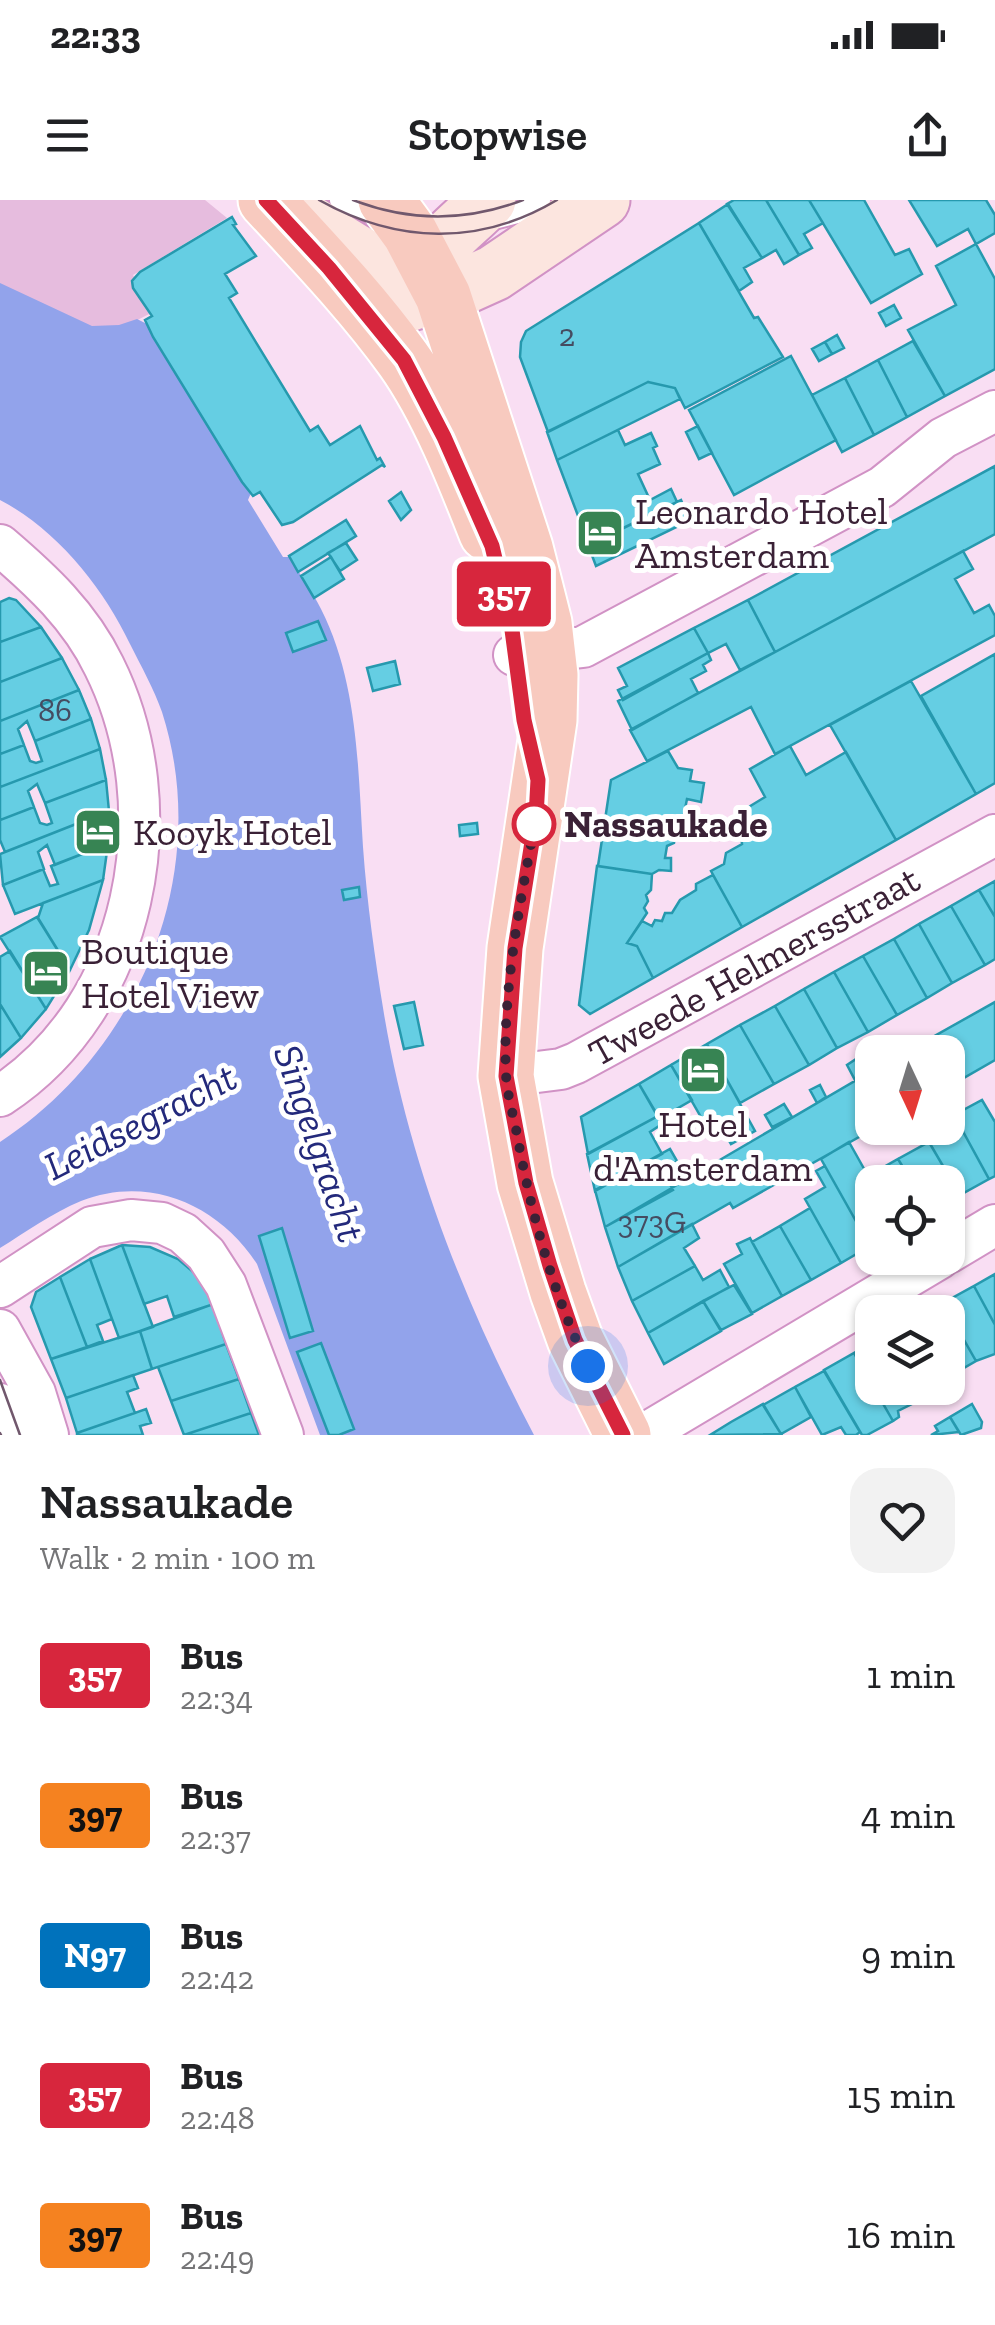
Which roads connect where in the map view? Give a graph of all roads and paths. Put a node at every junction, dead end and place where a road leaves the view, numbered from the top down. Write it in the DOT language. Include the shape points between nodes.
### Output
graph roads {
  1 [pos="269,200"];
  2 [pos="340,200"];
  3 [pos="540,200"];
  4 [pos="602,200"];
  5 [pos="431,241"];
  6 [pos="404,360"];
  7 [pos="995,411"];
  8 [pos="0,545"];
  9 [pos="531,653"];
  10 [pos="995,834"];
  11 [pos="506,1076"];
  12 [pos="0,1096"];
  13 [pos="995,1225"];
  14 [pos="965,1243"];
  15 [pos="911,1275"];
  16 [pos="0,1287"];
  17 [pos="0,1330"];
  18 [pos="0,1404"];
  19 [pos="11,1435"];
  20 [pos="48,1435"];
  21 [pos="283,1435"];
  22 [pos="623,1435"];
  23 [pos="643,1435"];
  1 -- 5 [label="main road"];
  1 -- 6 [label="main road"];
  2 -- 5 [label="lane"];
  3 -- 5 [label="lane"];
  4 -- 5 [label="main road" via="494,272"];
  5 -- 6 [label="main road"];
  5 -- 9 [label="main road" via="544,623"];
  6 -- 9 [label="main road" via="464,478"];
  7 -- 9 [label="street" via="944,438 882,487 583,648"];
  8 -- 12 [label="street" via="51,588 104,664 136,765 141,826 127,915 105,974 46,1057"];
  9 -- 11 [label="main road" via="549,720 515,948"];
  10 -- 11 [label="street, Tweede Helmersstraat" via="576,1063"];
  11 -- 22 [label="main road" via="526,1183 558,1292"];
  13 -- 14 [label="street"];
  15 -- 23 [label="street"];
  16 -- 21 [label="street" via="102,1224 162,1223 183,1232 226,1285"];
  17 -- 20 [label="street" via="36,1393"];
  18 -- 19 [label="street"];
}
